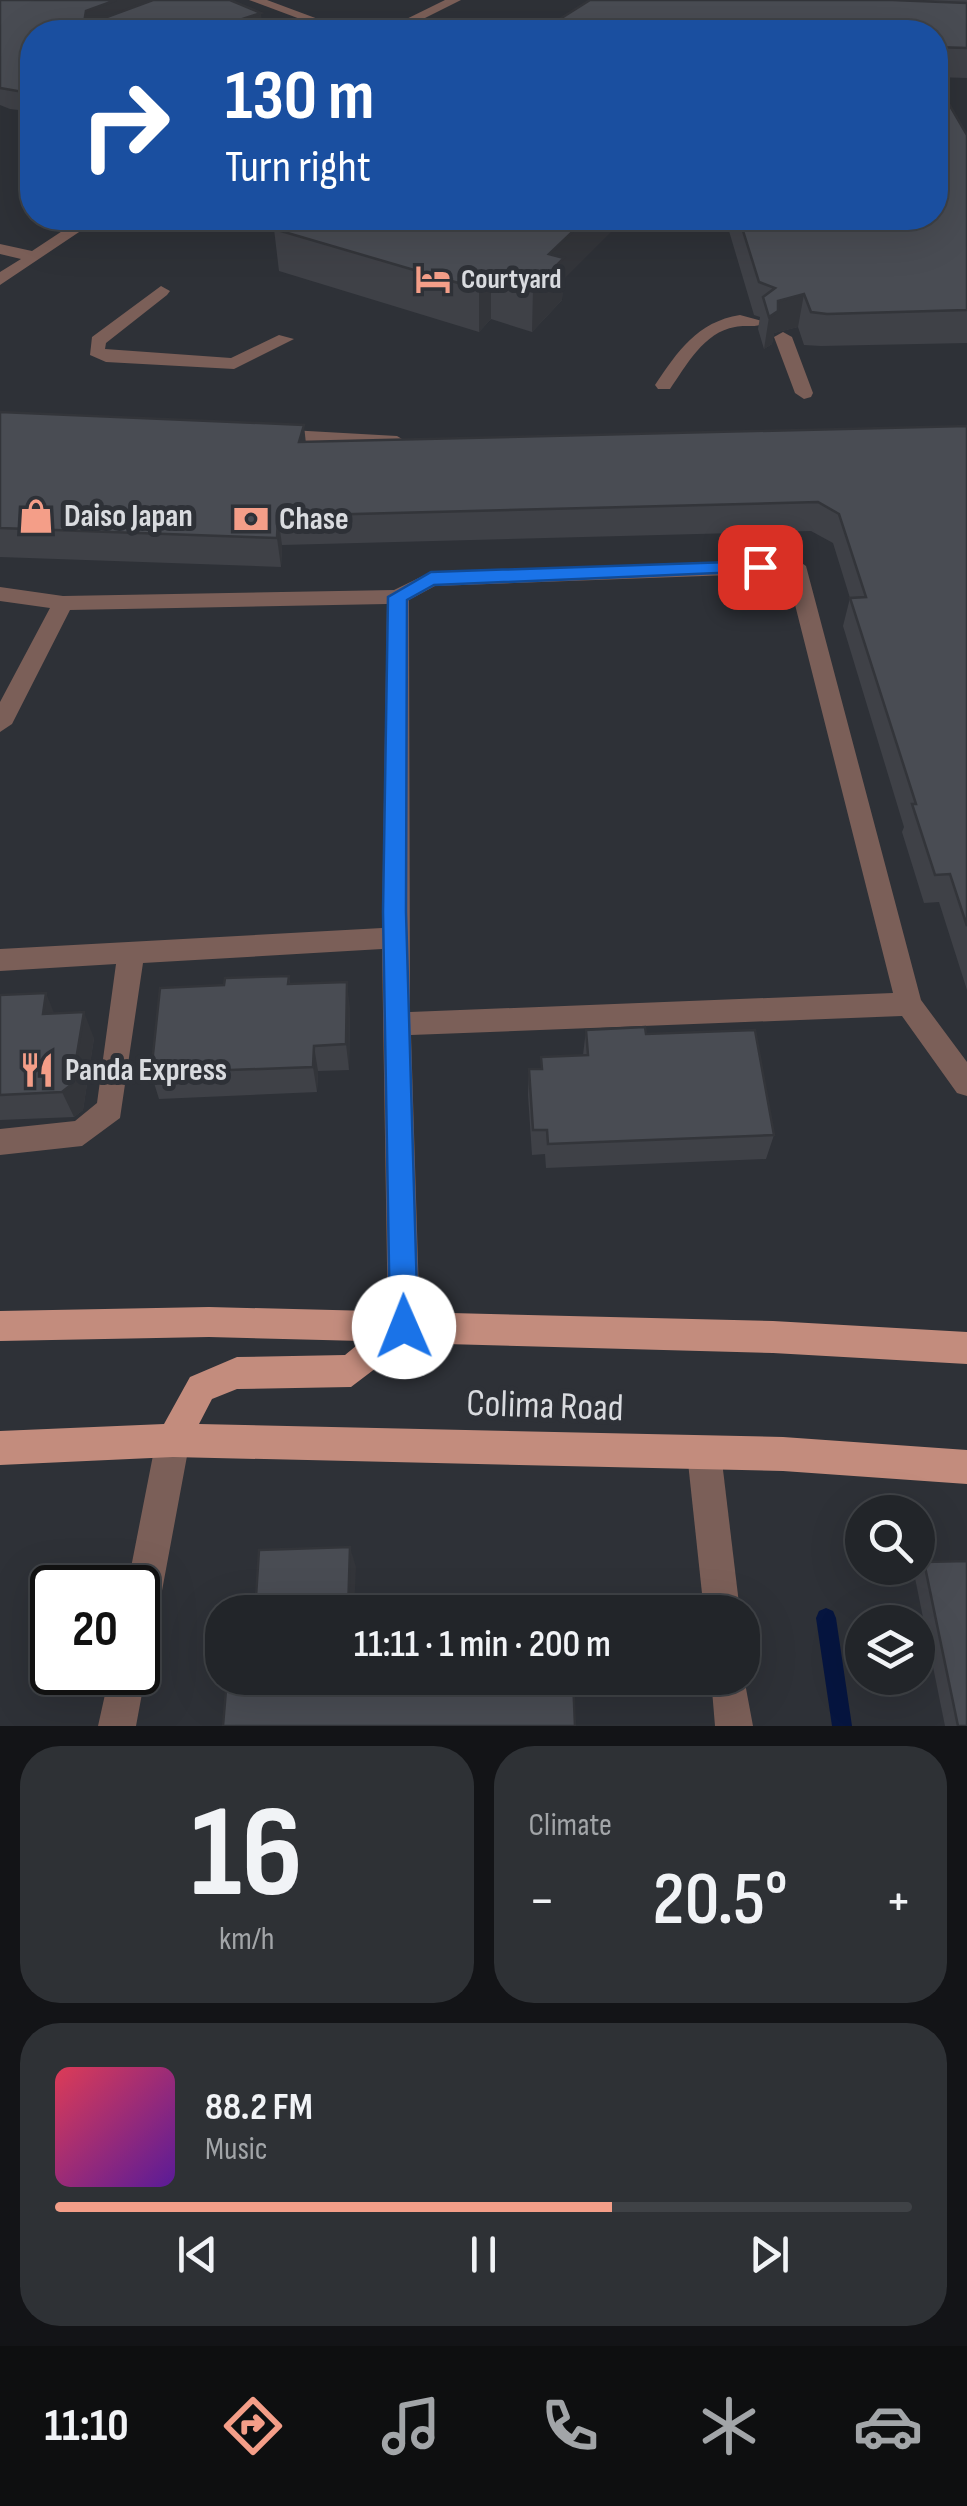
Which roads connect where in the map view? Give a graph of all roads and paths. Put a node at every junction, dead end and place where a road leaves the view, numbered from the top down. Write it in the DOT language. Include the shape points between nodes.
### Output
graph roads {
  1 [pos="255,0"];
  2 [pos="454,0"];
  3 [pos="312,20"];
  4 [pos="412,20"];
  5 [pos="73,230"];
  6 [pos="0,249"];
  7 [pos="31,256"];
  8 [pos="0,280"];
  9 [pos="161,291"];
  10 [pos="756,322"];
  11 [pos="783,337"];
  12 [pos="285,339"];
  13 [pos="664,385"];
  14 [pos="804,393"];
  15 [pos="246,434"];
  16 [pos="426,444"];
  17 [pos="0,594"];
  18 [pos="398,597"];
  19 [pos="63,603"];
  20 [pos="25,676"];
  21 [pos="0,677"];
  22 [pos="0,724"];
  23 [pos="395,938"];
  24 [pos="130,953"];
  25 [pos="0,960"];
  26 [pos="909,1004"];
  27 [pos="399,1024"];
  28 [pos="967,1084"];
  29 [pos="0,1142"];
  30 [pos="0,1326"];
  31 [pos="404,1327"];
  32 [pos="967,1348"];
  33 [pos="172,1440"];
  34 [pos="0,1448"];
  35 [pos="704,1453"];
  36 [pos="967,1467"];
  37 [pos="149,1565"];
  38 [pos="720,1595"];
  39 [pos="124,1695"];
  40 [pos="731,1695"];
  41 [pos="118,1726"];
  42 [pos="734,1726"];
  1 -- 3 [label="street"];
  2 -- 4 [label="street"];
  5 -- 7 [label="street"];
  6 -- 7 [label="street"];
  7 -- 8 [label="street"];
  9 -- 12 [label="street" via="96,350 234,364"];
  10 -- 13 [label="street" via="736,319 709,330"];
  11 -- 14 [label="street"];
  15 -- 16 [label="street"];
  17 -- 19 [label="street"];
  18 -- 19 [label="street"];
  18 -- 23 [label="street"];
  18 -- 26 [label="street" via="431,579 796,566"];
  19 -- 20 [label="street"];
  20 -- 21 [label="street"];
  20 -- 22 [label="street"];
  23 -- 24 [label="street"];
  23 -- 27 [label="street"];
  24 -- 25 [label="street"];
  24 -- 29 [label="street" via="110,1109 82,1133"];
  26 -- 27 [label="street"];
  26 -- 28 [label="street"];
  27 -- 31 [label="street"];
  30 -- 31 [label="main road"];
  31 -- 32 [label="main road"];
  31 -- 33 [label="main road" via="350,1371 236,1373 201,1388"];
  33 -- 34 [label="main road, Colima Road"];
  33 -- 35 [label="main road, Colima Road"];
  33 -- 37 [label="street"];
  35 -- 36 [label="main road, Colima Road"];
  35 -- 38 [label="street"];
  39 -- 41 [label="street"];
  40 -- 42 [label="street"];
}
